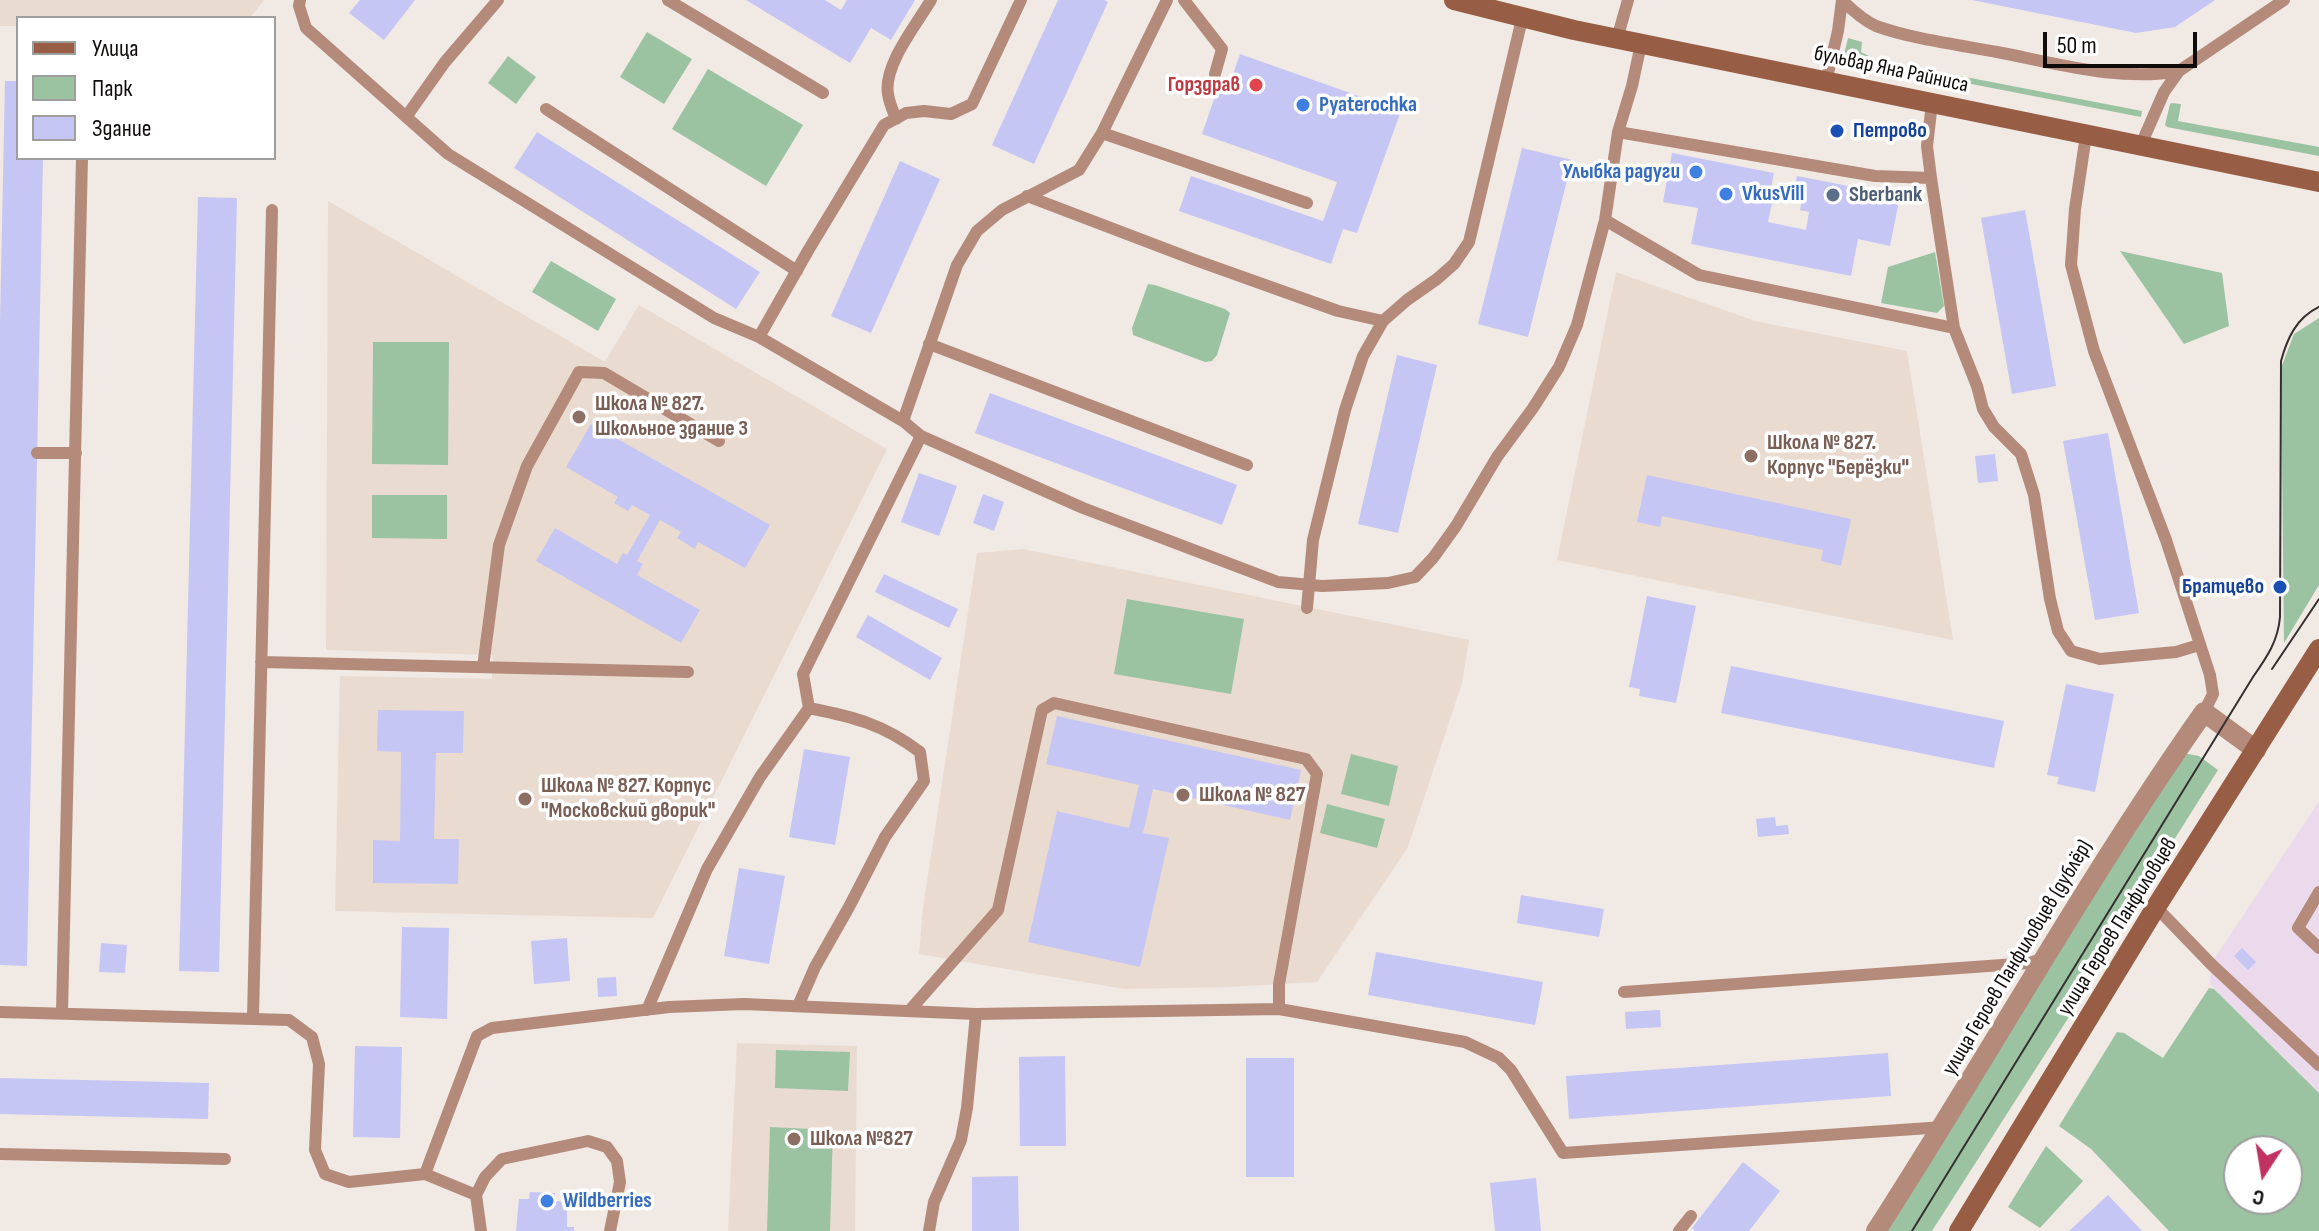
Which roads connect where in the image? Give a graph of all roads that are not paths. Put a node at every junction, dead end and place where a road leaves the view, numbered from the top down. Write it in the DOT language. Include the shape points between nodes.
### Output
graph roads {
  1 [pos="498,0"];
  2 [pos="668,0"];
  3 [pos="931,0"];
  4 [pos="1021,0"];
  5 [pos="1167,0"];
  6 [pos="1184,0"];
  7 [pos="1454,0"];
  8 [pos="1628,0"];
  9 [pos="1842,0"];
  10 [pos="2284,0"];
  11 [pos="297,2"];
  12 [pos="1522,19"];
  13 [pos="1617,39"];
  14 [pos="1641,44"];
  15 [pos="2179,71"];
  16 [pos="1215,74"];
  17 [pos="1826,82"];
  18 [pos="823,93"];
  19 [pos="1932,103"];
  20 [pos="546,109"];
  21 [pos="406,117"];
  22 [pos="896,119"];
  23 [pos="1618,132"];
  24 [pos="1102,133"];
  25 [pos="2086,135"];
  26 [pos="2140,147"];
  27 [pos="82,160"];
  28 [pos="1931,178"];
  29 [pos="2319,182"];
  30 [pos="1027,196"];
  31 [pos="1307,203"];
  32 [pos="272,210"];
  33 [pos="1605,220"];
  34 [pos="797,271"];
  35 [pos="1383,321"];
  36 [pos="1954,328"];
  37 [pos="759,337"];
  38 [pos="929,344"];
  39 [pos="903,421"];
  40 [pos="921,436"];
  41 [pos="719,441"];
  42 [pos="37,453"];
  43 [pos="76,453"];
  44 [pos="1247,465"];
  45 [pos="1309,585"];
  46 [pos="1307,608"];
  47 [pos="2199,645"];
  48 [pos="2319,649"];
  49 [pos="261,662"];
  50 [pos="483,667"];
  51 [pos="688,672"];
  52 [pos="809,708"];
  53 [pos="2204,712"];
  54 [pos="2256,750"];
  55 [pos="2319,892"];
  56 [pos="2156,907"];
  57 [pos="2319,948"];
  58 [pos="2044,958"];
  59 [pos="1624,992"];
  60 [pos="798,1006"];
  61 [pos="1279,1009"];
  62 [pos="647,1010"];
  63 [pos="910,1010"];
  64 [pos="0,1012"];
  65 [pos="62,1013"];
  66 [pos="976,1014"];
  67 [pos="253,1018"];
  68 [pos="2319,1065"];
  69 [pos="1944,1127"];
  70 [pos="0,1154"];
  71 [pos="225,1159"];
  72 [pos="425,1174"];
  73 [pos="476,1195"];
  74 [pos="1691,1216"];
  75 [pos="481,1231"];
  76 [pos="610,1231"];
  77 [pos="929,1231"];
  78 [pos="1679,1231"];
  79 [pos="1876,1231"];
  80 [pos="1959,1231"];
  1 -- 21 [label="lane"];
  2 -- 18 [label="lane"];
  3 -- 22 [label="lane" via="889,75"];
  4 -- 22 [label="lane" via="972,104 951,114 924,111"];
  5 -- 24 [label="lane"];
  6 -- 16 [label="lane" via="1222,49"];
  7 -- 12 [label="main road, бульвар Яна Райниса"];
  8 -- 13 [label="lane"];
  9 -- 15 [label="lane" via="1875,25 1938,41 2125,74"];
  9 -- 17 [label="lane"];
  10 -- 15 [label="lane"];
  11 -- 21 [label="lane" via="306,28"];
  12 -- 13 [label="main road, бульвар Яна Райниса"];
  12 -- 35 [label="lane" via="1469,242 1446,272"];
  13 -- 14 [label="main road, бульвар Яна Райниса"];
  14 -- 17 [label="main road, бульвар Яна Райниса"];
  14 -- 23 [label="lane"];
  15 -- 26 [label="lane"];
  17 -- 19 [label="main road, бульвар Яна Райниса"];
  19 -- 25 [label="main road, бульвар Яна Райниса"];
  19 -- 28 [label="lane" via="1927,146"];
  20 -- 34 [label="lane"];
  21 -- 37 [label="lane" via="448,154 714,318"];
  22 -- 34 [label="lane" via="884,125"];
  23 -- 28 [label="lane" via="1875,176"];
  23 -- 33 [label="lane"];
  24 -- 30 [label="lane" via="1079,170"];
  24 -- 31 [label="lane"];
  25 -- 26 [label="main road, бульвар Яна Райниса"];
  25 -- 47 [label="lane" via="2071,265 2094,351 2166,540"];
  26 -- 29 [label="main road, бульвар Яна Райниса"];
  27 -- 43 [label="lane"];
  28 -- 36 [label="lane"];
  30 -- 35 [label="lane" via="1324,306"];
  30 -- 38 [label="lane" via="977,231 957,265"];
  32 -- 49 [label="lane"];
  33 -- 36 [label="lane" via="1699,275"];
  33 -- 45 [label="lane" via="1584,303 1559,367 1433,558 1415,577 1388,583"];
  34 -- 37 [label="lane"];
  35 -- 45 [label="lane" via="1363,356 1345,410 1313,540"];
  36 -- 47 [label="lane" via="1983,409 2021,454 2034,495 2052,610 2071,651 2100,659"];
  37 -- 39 [label="lane"];
  38 -- 39 [label="lane"];
  38 -- 44 [label="lane"];
  39 -- 40 [label="lane"];
  40 -- 45 [label="lane" via="1083,508 1278,582"];
  40 -- 52 [label="lane" via="803,674"];
  41 -- 50 [label="lane" via="604,373 579,372 527,466 499,545"];
  42 -- 43 [label="lane"];
  43 -- 65 [label="lane"];
  45 -- 46 [label="lane"];
  47 -- 53 [label="lane" via="2213,694"];
  48 -- 54 [label="main road, улица Героев Панфиловцев"];
  49 -- 50 [label="lane"];
  49 -- 67 [label="lane"];
  50 -- 51 [label="lane"];
  52 -- 60 [label="lane" via="857,718 897,734 920,752 924,781 885,837"];
  52 -- 62 [label="lane" via="760,777 707,869"];
  53 -- 54 [label="street"];
  53 -- 58 [label="street, улица Героев Панфиловцев (дублёр)"];
  54 -- 56 [label="main road, улица Героев Панфиловцев"];
  55 -- 57 [label="lane" via="2298,928"];
  56 -- 68 [label="lane"];
  56 -- 80 [label="main road, улица Героев Панфиловцев"];
  58 -- 59 [label="lane"];
  58 -- 69 [label="street, улица Героев Панфиловцев (дублёр)"];
  60 -- 62 [label="lane"];
  60 -- 63 [label="lane"];
  61 -- 63 [label="lane" via="1317,774 1306,759 1054,703 1042,710 998,910"];
  61 -- 66 [label="lane"];
  61 -- 69 [label="lane" via="1465,1042 1499,1058 1563,1153"];
  62 -- 72 [label="lane" via="492,1028 477,1036"];
  63 -- 66 [label="lane"];
  64 -- 65 [label="lane"];
  65 -- 67 [label="lane"];
  66 -- 77 [label="lane" via="961,1140 934,1202"];
  67 -- 72 [label="lane" via="289,1020 312,1037 319,1064 315,1150 325,1174 349,1182"];
  69 -- 79 [label="street, улица Героев Панфиловцев (дублёр)"];
  70 -- 71 [label="lane"];
  72 -- 73 [label="lane"];
  73 -- 75 [label="lane"];
  73 -- 76 [label="lane" via="502,1159 588,1141 607,1147 617,1161 620,1182"];
  74 -- 78 [label="lane"];
}
